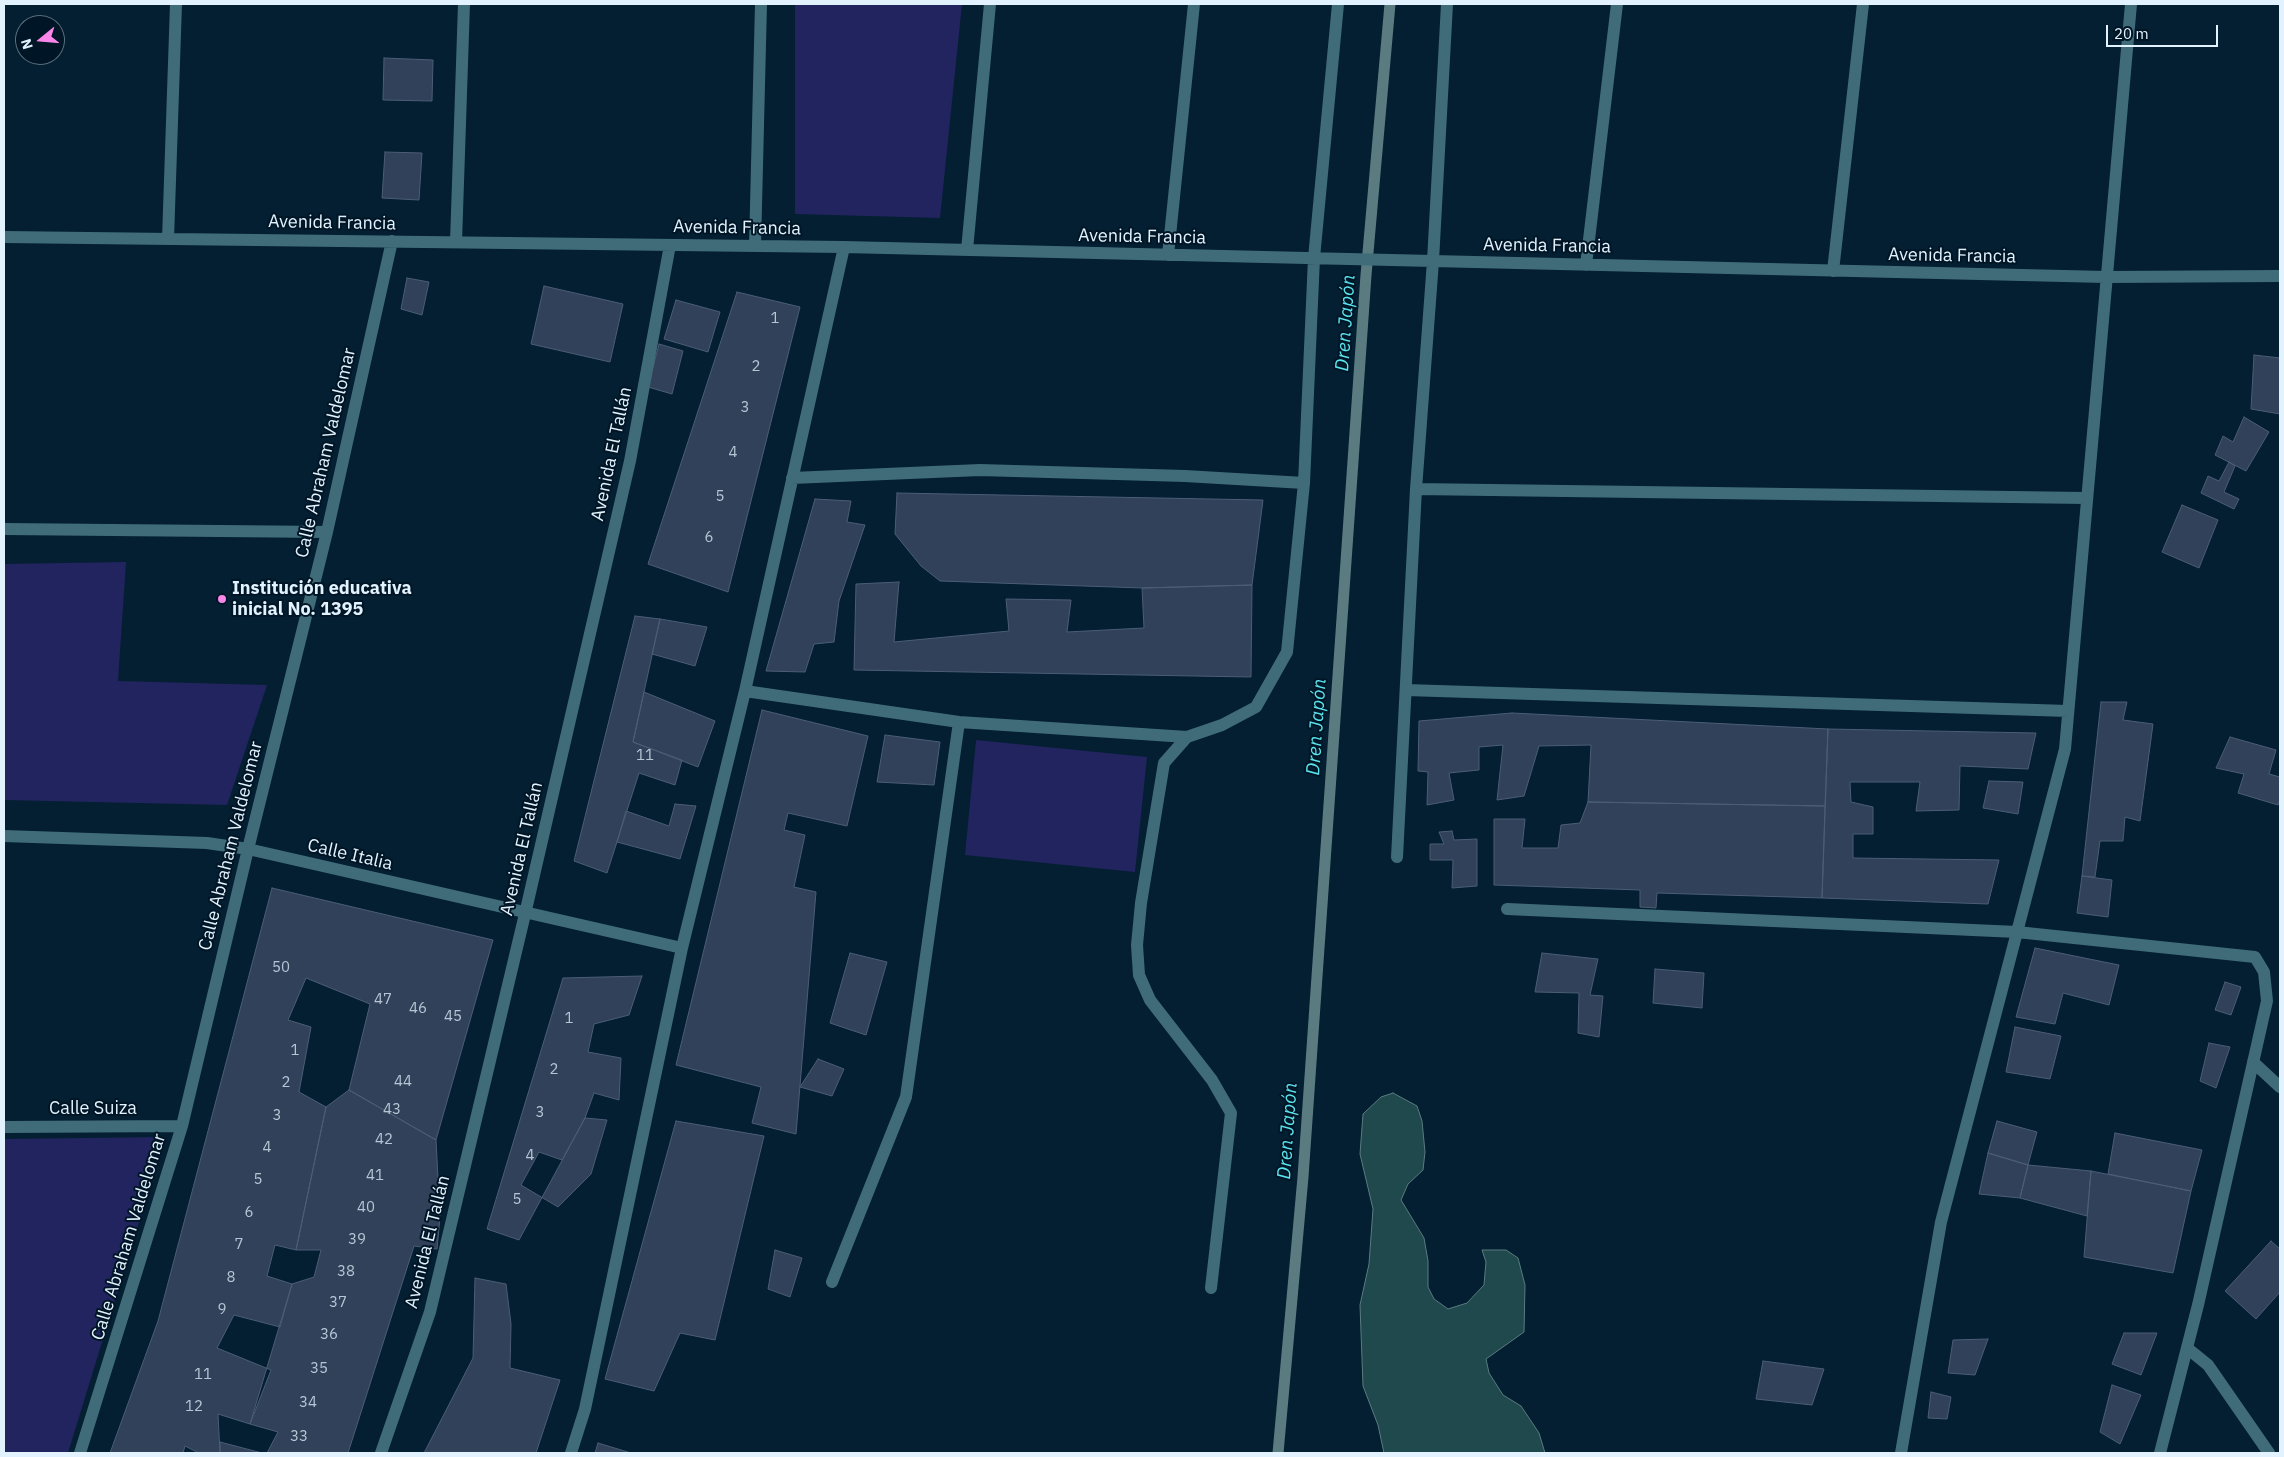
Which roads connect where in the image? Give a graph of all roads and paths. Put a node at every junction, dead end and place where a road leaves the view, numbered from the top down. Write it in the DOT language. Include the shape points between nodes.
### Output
graph roads {
  1 [pos="176,4"];
  2 [pos="464,4"];
  3 [pos="761,4"];
  4 [pos="990,4"];
  5 [pos="1194,4"];
  6 [pos="1338,4"];
  7 [pos="1447,4"];
  8 [pos="1617,4"];
  9 [pos="1863,4"];
  10 [pos="2131,4"];
  11 [pos="4,237"];
  12 [pos="168,239"];
  13 [pos="392,241"];
  14 [pos="456,242"];
  15 [pos="670,245"];
  16 [pos="755,246"];
  17 [pos="844,247"];
  18 [pos="967,250"];
  19 [pos="1168,255"];
  20 [pos="1314,258"];
  21 [pos="1433,261"];
  22 [pos="1586,265"];
  23 [pos="1833,271"];
  24 [pos="2280,276"];
  25 [pos="2106,277"];
  26 [pos="792,478"];
  27 [pos="1304,483"];
  28 [pos="1416,489"];
  29 [pos="2086,498"];
  30 [pos="4,529"];
  31 [pos="327,532"];
  32 [pos="745,690"];
  33 [pos="1406,690"];
  34 [pos="2068,711"];
  35 [pos="959,722"];
  36 [pos="1187,737"];
  37 [pos="4,836"];
  38 [pos="248,849"];
  39 [pos="1397,857"];
  40 [pos="1507,909"];
  41 [pos="525,914"];
  42 [pos="2017,932"];
  43 [pos="682,948"];
  44 [pos="2253,1062"];
  45 [pos="2280,1087"];
  46 [pos="182,1126"];
  47 [pos="4,1127"];
  48 [pos="832,1282"];
  49 [pos="1210,1288"];
  50 [pos="2187,1348"];
  51 [pos="80,1453"];
  52 [pos="381,1453"];
  53 [pos="571,1453"];
  54 [pos="1901,1453"];
  55 [pos="2160,1453"];
  56 [pos="2269,1453"];
  1 -- 12 [label="street"];
  2 -- 14 [label="street"];
  3 -- 16 [label="street"];
  4 -- 18 [label="street"];
  5 -- 19 [label="street"];
  6 -- 20 [label="street"];
  7 -- 21 [label="street"];
  8 -- 22 [label="street"];
  9 -- 23 [label="street"];
  10 -- 25 [label="street"];
  11 -- 12 [label="street, Avenida Francia"];
  12 -- 13 [label="street, Avenida Francia"];
  13 -- 14 [label="street, Avenida Francia"];
  13 -- 31 [label="street, Calle Abraham Valdelomar"];
  14 -- 15 [label="street, Avenida Francia"];
  15 -- 16 [label="street, Avenida Francia"];
  15 -- 41 [label="street, Avenida El Tallán" via="630,461"];
  16 -- 17 [label="street, Avenida Francia"];
  17 -- 18 [label="street, Avenida Francia"];
  17 -- 26 [label="street"];
  18 -- 19 [label="street, Avenida Francia"];
  19 -- 20 [label="street, Avenida Francia"];
  20 -- 21 [label="street, Avenida Francia"];
  20 -- 27 [label="street"];
  21 -- 22 [label="street, Avenida Francia"];
  21 -- 28 [label="street"];
  22 -- 23 [label="street, Avenida Francia"];
  23 -- 25 [label="street, Avenida Francia"];
  24 -- 25 [label="street, Avenida Francia"];
  25 -- 29 [label="street"];
  26 -- 27 [label="street" via="980,470"];
  26 -- 32 [label="street"];
  27 -- 36 [label="street" via="1287,652 1256,707 1222,725"];
  28 -- 29 [label="street"];
  28 -- 33 [label="street"];
  29 -- 34 [label="street"];
  30 -- 31 [label="street"];
  31 -- 38 [label="street, Calle Abraham Valdelomar"];
  32 -- 35 [label="street"];
  32 -- 43 [label="street"];
  33 -- 34 [label="street"];
  33 -- 39 [label="street"];
  34 -- 42 [label="street" via="2064,749"];
  35 -- 36 [label="street"];
  35 -- 48 [label="street" via="906,1097"];
  36 -- 49 [label="street" via="1164,763 1137,945 1139,975 1150,1000 1212,1080 1231,1113"];
  37 -- 38 [label="street, Calle Italia" via="207,843"];
  38 -- 41 [label="street, Calle Italia"];
  38 -- 46 [label="street, Calle Abraham Valdelomar"];
  40 -- 42 [label="street"];
  41 -- 43 [label="street, Calle Italia"];
  41 -- 52 [label="street, Avenida El Tallán" via="430,1312"];
  42 -- 44 [label="street" via="2255,957 2264,972 2267,1001"];
  42 -- 54 [label="street" via="1941,1222"];
  43 -- 53 [label="street" via="585,1409"];
  44 -- 45 [label="street"];
  44 -- 50 [label="street"];
  46 -- 47 [label="street, Calle Suiza"];
  46 -- 51 [label="street, Calle Abraham Valdelomar"];
  50 -- 55 [label="street"];
  50 -- 56 [label="street" via="2208,1365"];
}
